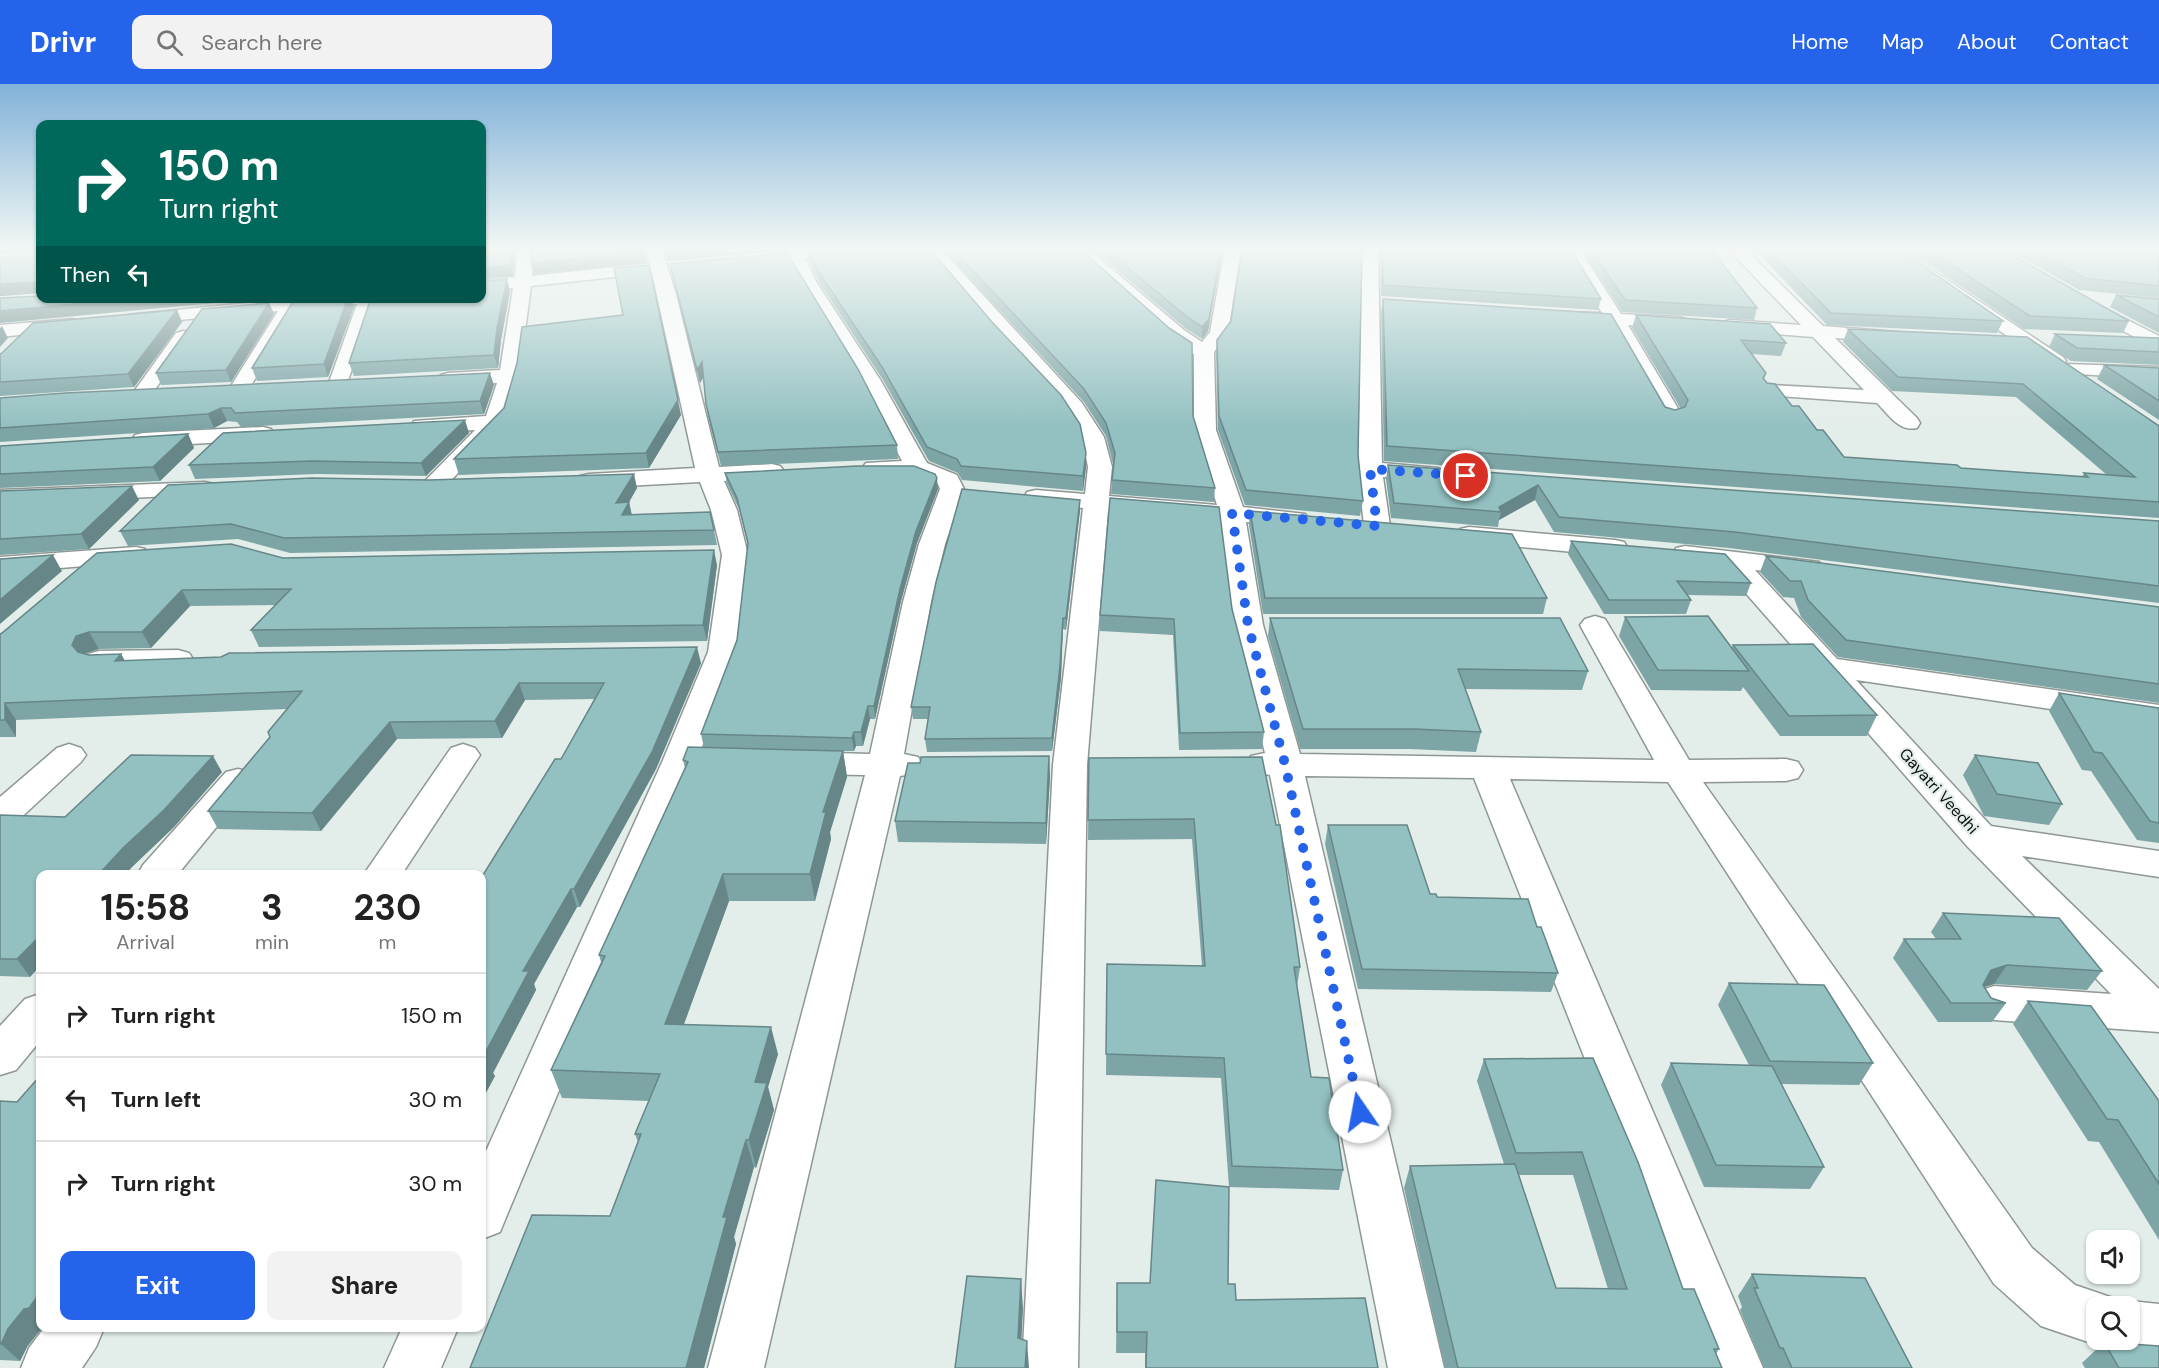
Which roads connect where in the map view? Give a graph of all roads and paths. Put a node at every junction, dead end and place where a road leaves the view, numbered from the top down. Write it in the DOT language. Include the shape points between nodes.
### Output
graph roads {
  1 [pos="173,308"];
  2 [pos="268,308"];
  3 [pos="289,308"];
  4 [pos="363,308"];
  5 [pos="519,308"];
  6 [pos="670,308"];
  7 [pos="825,308"];
  8 [pos="983,308"];
  9 [pos="1147,308"];
  10 [pos="1223,308"];
  11 [pos="1382,308"];
  12 [pos="1609,308"];
  13 [pos="1793,308"];
  14 [pos="1977,308"];
  15 [pos="2093,308"];
  16 [pos="200,314"];
  17 [pos="1545,314"];
  18 [pos="164,317"];
  19 [pos="1616,319"];
  20 [pos="113,321"];
  21 [pos="90,323"];
  22 [pos="32,329"];
  23 [pos="0,332"];
  24 [pos="1816,332"];
  25 [pos="1910,337"];
  26 [pos="2054,338"];
  27 [pos="2024,340"];
  28 [pos="1993,341"];
  29 [pos="2111,341"];
  30 [pos="2158,344"];
  31 [pos="9,352"];
  32 [pos="1204,352"];
  33 [pos="2068,369"];
  34 [pos="2159,373"];
  35 [pos="509,376"];
  36 [pos="429,380"];
  37 [pos="361,384"];
  38 [pos="338,385"];
  39 [pos="317,386"];
  40 [pos="2095,388"];
  41 [pos="217,390"];
  42 [pos="1771,391"];
  43 [pos="163,393"];
  44 [pos="254,393"];
  45 [pos="142,394"];
  46 [pos="118,395"];
  47 [pos="1884,397"];
  48 [pos="1671,415"];
  49 [pos="495,422"];
  50 [pos="1909,423"];
  51 [pos="400,428"];
  52 [pos="281,434"];
  53 [pos="222,436"];
  54 [pos="120,442"];
  55 [pos="847,468"];
  56 [pos="918,468"];
  57 [pos="805,469"];
  58 [pos="1370,469"];
  59 [pos="709,475"];
  60 [pos="1454,475"];
  61 [pos="556,483"];
  62 [pos="398,484"];
  63 [pos="478,484"];
  64 [pos="433,485"];
  65 [pos="237,488"];
  66 [pos="167,491"];
  67 [pos="1011,495"];
  68 [pos="0,497"];
  69 [pos="1095,503"];
  70 [pos="1232,513"];
  71 [pos="1321,521"];
  72 [pos="1377,526"];
  73 [pos="1448,532"];
  74 [pos="157,554"];
  75 [pos="99,558"];
  76 [pos="1729,558"];
  77 [pos="0,565"];
  78 [pos="1833,571"];
  79 [pos="72,580"];
  80 [pos="1598,625"];
  81 [pos="204,659"];
  82 [pos="99,660"];
  83 [pos="1824,666"];
  84 [pos="2159,715"];
  85 [pos="261,753"];
  86 [pos="69,754"];
  87 [pos="463,755"];
  88 [pos="771,762"];
  89 [pos="1237,764"];
  90 [pos="1285,764"];
  91 [pos="885,765"];
  92 [pos="931,765"];
  93 [pos="1488,769"];
  94 [pos="1786,770"];
  95 [pos="1678,771"];
  96 [pos="0,816"];
  97 [pos="1980,837"];
  98 [pos="2159,864"];
  99 [pos="160,870"];
  100 [pos="386,870"];
  101 [pos="1994,1004"];
  102 [pos="2158,1015"];
  103 [pos="36,1016"];
  104 [pos="0,1057"];
  105 [pos="486,1207"];
  106 [pos="2086,1314"];
  107 [pos="2140,1329"];
  108 [pos="2159,1331"];
  109 [pos="74,1332"];
  110 [pos="429,1332"];
  111 [pos="49,1368"];
  112 [pos="412,1368"];
  113 [pos="736,1368"];
  114 [pos="1050,1368"];
  115 [pos="1416,1368"];
  116 [pos="1736,1368"];
  1 -- 18 [label="street"];
  2 -- 16 [label="street"];
  3 -- 44 [label="street"];
  4 -- 38 [label="street"];
  5 -- 35 [label="street"];
  6 -- 59 [label="street"];
  7 -- 56 [label="street" via="871,381"];
  8 -- 69 [label="street" via="1071,403 1093,437 1100,467"];
  9 -- 32 [label="street"];
  10 -- 32 [label="street" via="1219,333"];
  11 -- 58 [label="street"];
  12 -- 19 [label="street"];
  13 -- 24 [label="street"];
  14 -- 27 [label="street"];
  15 -- 30 [label="street"];
  16 -- 18 [label="street"];
  16 -- 45 [label="street"];
  17 -- 19 [label="street"];
  18 -- 20 [label="street"];
  19 -- 24 [label="street"];
  19 -- 48 [label="street"];
  21 -- 22 [label="street"];
  22 -- 23 [label="street"];
  22 -- 31 [label="street"];
  24 -- 25 [label="street"];
  24 -- 47 [label="street"];
  26 -- 27 [label="street"];
  27 -- 28 [label="street"];
  27 -- 33 [label="street"];
  29 -- 30 [label="street"];
  32 -- 70 [label="street" via="1205,430"];
  33 -- 34 [label="street"];
  33 -- 40 [label="street"];
  35 -- 36 [label="street"];
  35 -- 49 [label="street"];
  37 -- 38 [label="street"];
  38 -- 39 [label="street"];
  41 -- 44 [label="street"];
  42 -- 47 [label="street"];
  43 -- 45 [label="street"];
  44 -- 53 [label="street"];
  45 -- 46 [label="street"];
  47 -- 50 [label="street"];
  49 -- 51 [label="street"];
  49 -- 64 [label="street"];
  52 -- 53 [label="street"];
  53 -- 54 [label="street"];
  53 -- 66 [label="street"];
  55 -- 56 [label="street"];
  56 -- 91 [label="street" via="964,490 932,544"];
  57 -- 59 [label="street"];
  58 -- 60 [label="street"];
  58 -- 72 [label="street"];
  59 -- 61 [label="street"];
  59 -- 105 [label="street" via="724,510 723,555 697,760"];
  62 -- 64 [label="street"];
  63 -- 64 [label="street"];
  65 -- 66 [label="street"];
  66 -- 68 [label="street"];
  66 -- 75 [label="street"];
  67 -- 69 [label="street"];
  69 -- 70 [label="street"];
  69 -- 114 [label="street" via="1070,765"];
  70 -- 71 [label="street"];
  70 -- 90 [label="street" via="1260,625"];
  73 -- 76 [label="street"];
  74 -- 75 [label="street"];
  75 -- 77 [label="street"];
  75 -- 79 [label="street"];
  76 -- 78 [label="street"];
  76 -- 83 [label="street, Gayatri Veedhi"];
  80 -- 95 [label="street"];
  81 -- 82 [label="street"];
  83 -- 84 [label="street"];
  83 -- 97 [label="street, Gayatri Veedhi"];
  85 -- 99 [label="street"];
  86 -- 96 [label="street"];
  87 -- 100 [label="street"];
  88 -- 91 [label="street"];
  89 -- 90 [label="street"];
  90 -- 93 [label="street"];
  90 -- 115 [label="street"];
  91 -- 92 [label="street"];
  91 -- 113 [label="street"];
  93 -- 95 [label="street"];
  93 -- 116 [label="street"];
  94 -- 95 [label="street"];
  95 -- 106 [label="street" via="2013,1266 2060,1306"];
  97 -- 98 [label="street"];
  97 -- 102 [label="street, Gayatri Veedhi"];
  101 -- 102 [label="street"];
  103 -- 104 [label="street"];
  107 -- 108 [label="street"];
  109 -- 111 [label="street"];
  110 -- 112 [label="street"];
}
